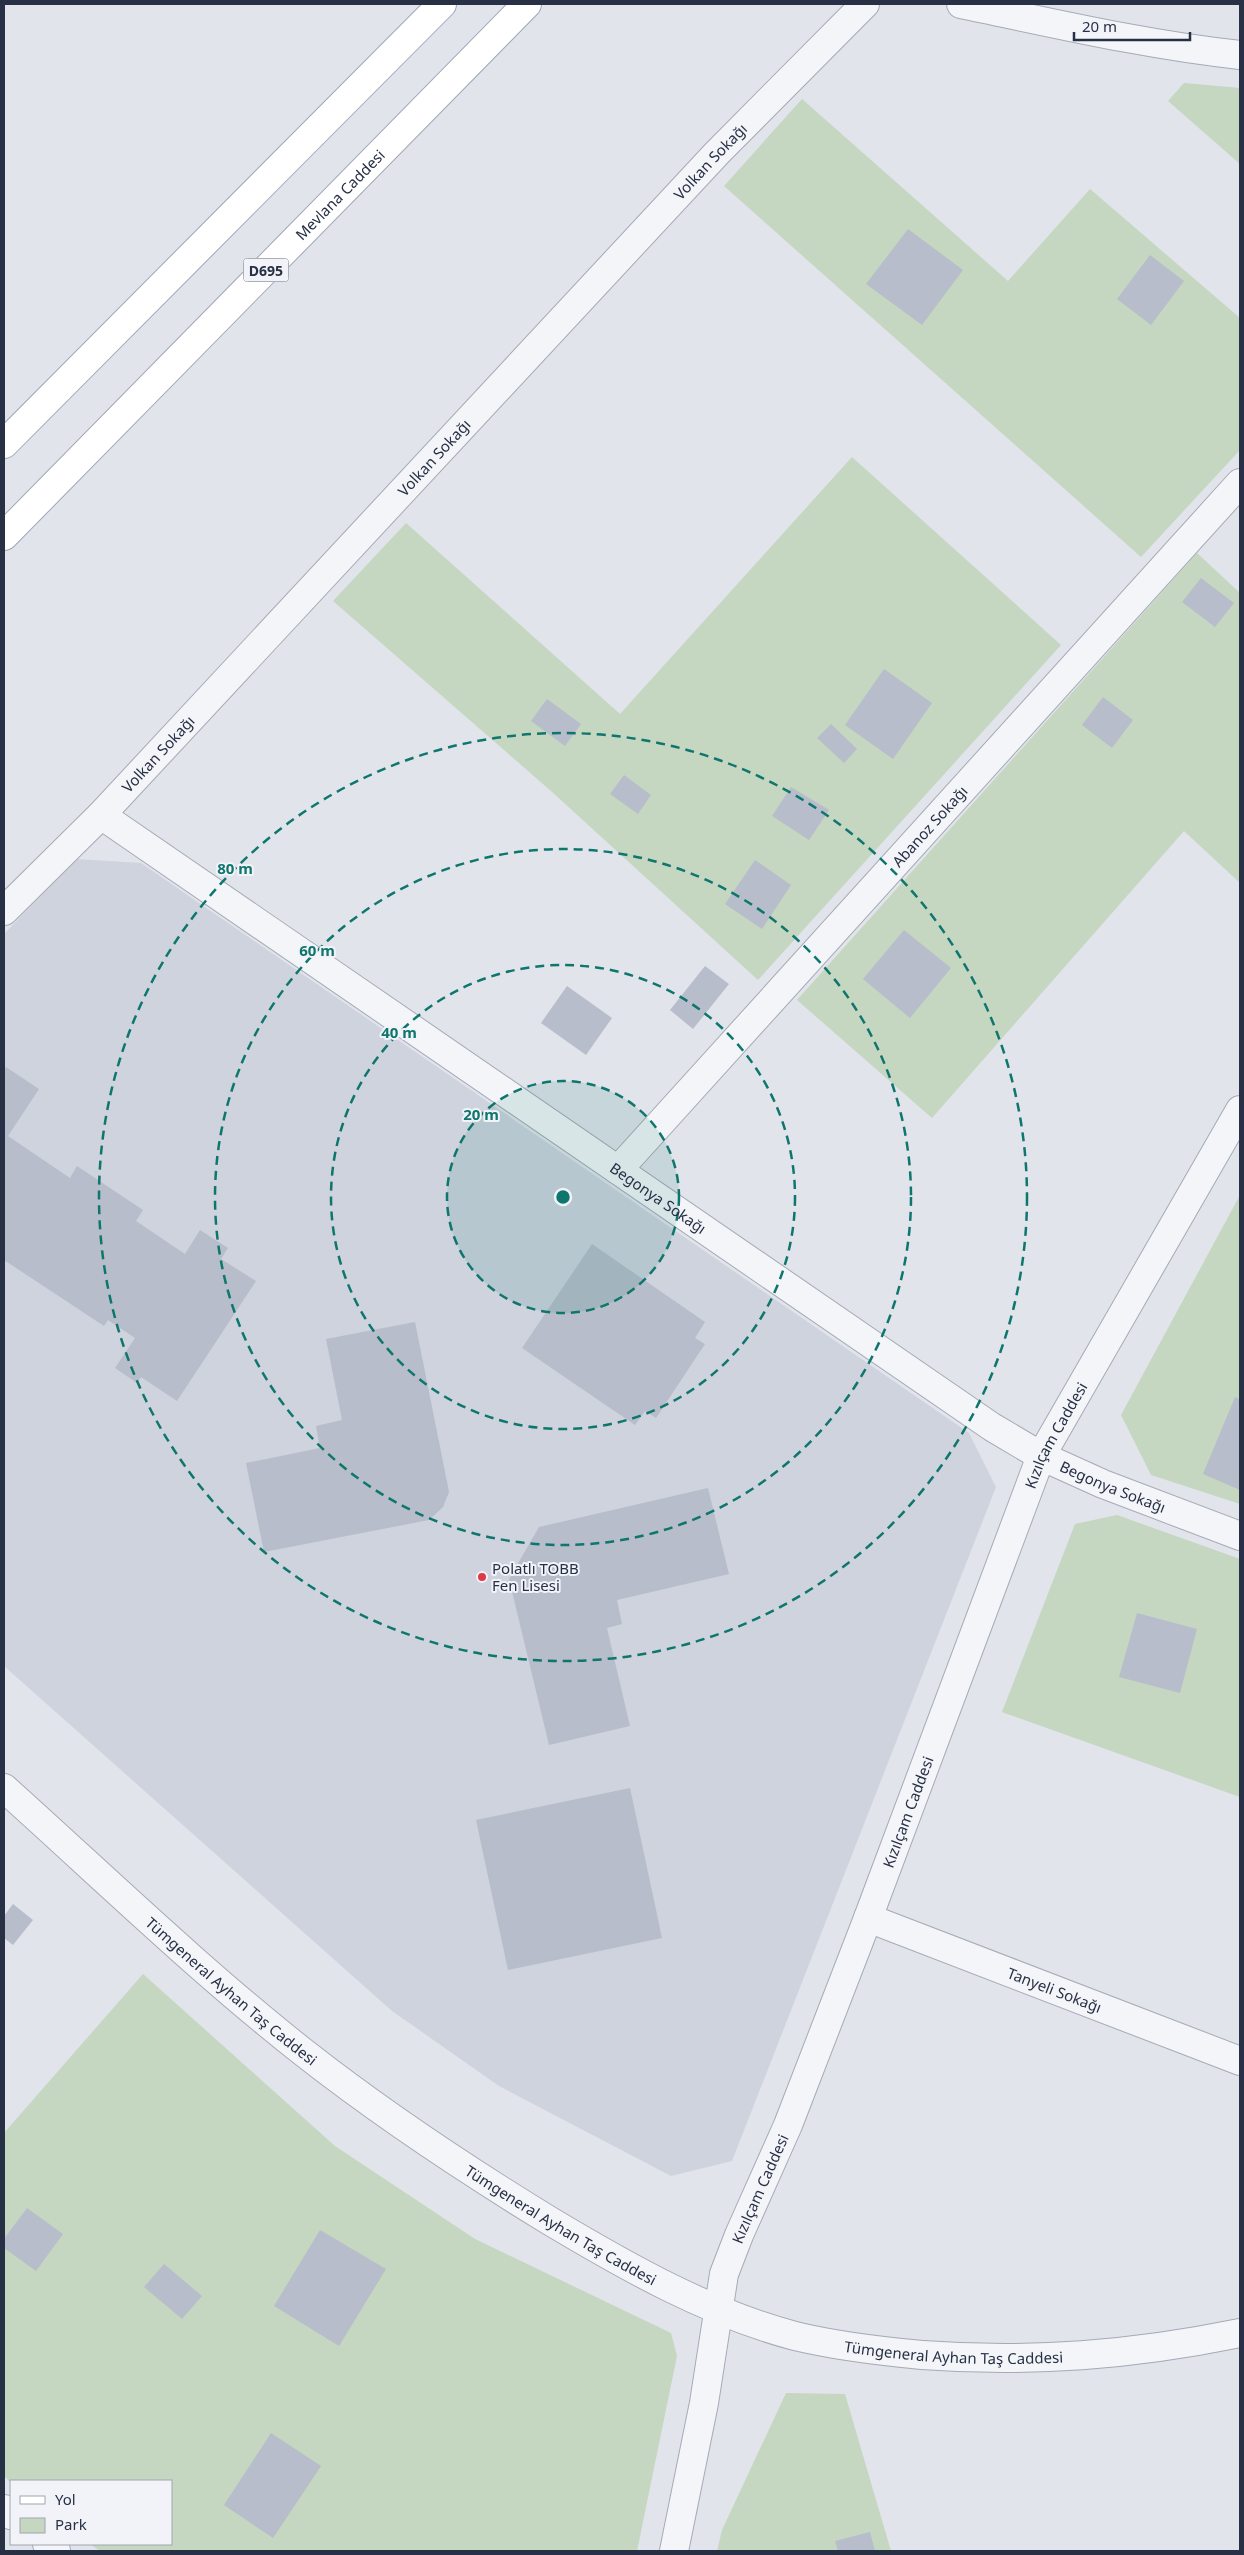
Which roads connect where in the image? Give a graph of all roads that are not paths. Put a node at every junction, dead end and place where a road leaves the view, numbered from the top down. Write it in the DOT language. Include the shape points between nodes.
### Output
graph roads {
  1 [pos="442,4"];
  2 [pos="528,4"];
  3 [pos="865,4"];
  4 [pos="961,4"];
  5 [pos="1240,55"];
  6 [pos="4,444"];
  7 [pos="1240,483"];
  8 [pos="4,536"];
  9 [pos="101,815"];
  10 [pos="4,911"];
  11 [pos="1240,1110"];
  12 [pos="618,1170"];
  13 [pos="1042,1456"];
  14 [pos="1240,1536"];
  15 [pos="4,1788"];
  16 [pos="868,1918"];
  17 [pos="1240,2061"];
  18 [pos="719,2311"];
  19 [pos="1240,2333"];
  20 [pos="674,2551"];
  1 -- 6 [label="main road"];
  2 -- 8 [label="main road, Mevlana Caddesi / D695"];
  3 -- 9 [label="street, Volkan Sokağı" via="717,153"];
  4 -- 5 [label="street" via="1096,32"];
  7 -- 12 [label="street, Abanoz Sokağı"];
  9 -- 10 [label="street, Volkan Sokağı"];
  9 -- 12 [label="street, Begonya Sokağı"];
  11 -- 13 [label="street, Kızılçam Caddesi"];
  12 -- 13 [label="street, Begonya Sokağı" via="992,1427"];
  13 -- 14 [label="street, Begonya Sokağı" via="1103,1484"];
  13 -- 16 [label="street, Kızılçam Caddesi"];
  15 -- 18 [label="street, Tümgeneral Ayhan Taş Caddesi" via="218,1981 388,2116 583,2240"];
  16 -- 17 [label="street, Tanyeli Sokağı"];
  16 -- 18 [label="street, Kızılçam Caddesi" via="788,2125 724,2274"];
  18 -- 19 [label="street, Tümgeneral Ayhan Taş Caddesi" via="795,2336 877,2351 980,2359 1080,2357 1169,2347"];
  18 -- 20 [label="street, Kızılçam Caddesi"];
}
